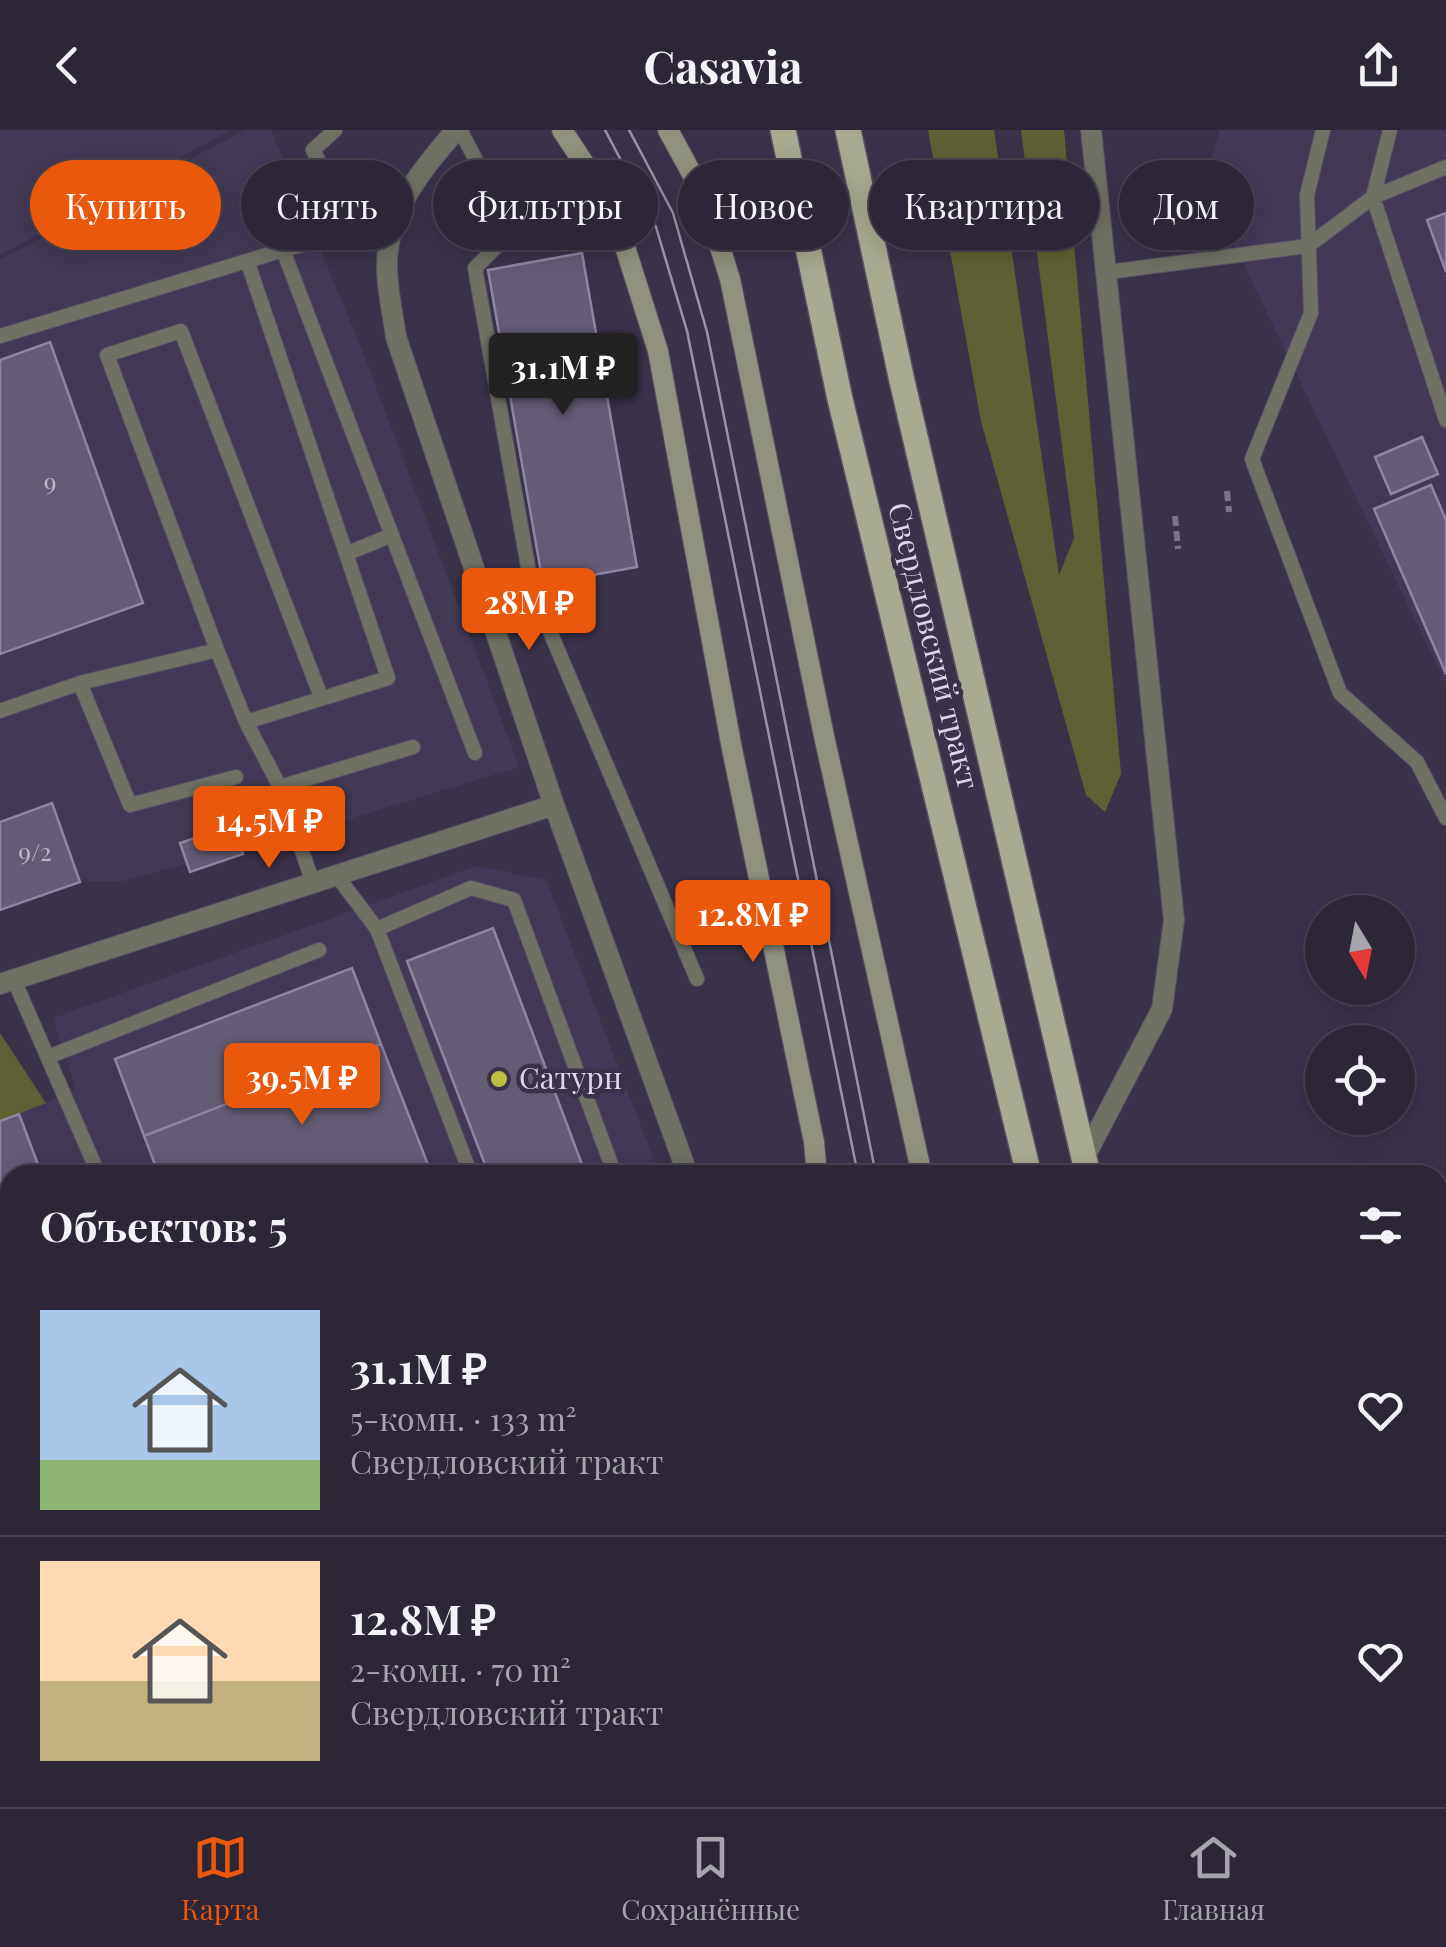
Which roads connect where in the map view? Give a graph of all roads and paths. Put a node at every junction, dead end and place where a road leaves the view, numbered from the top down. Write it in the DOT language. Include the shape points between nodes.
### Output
graph roads {
  1 [pos="335,130"];
  2 [pos="458,130"];
  3 [pos="562,130"];
  4 [pos="668,130"];
  5 [pos="783,130"];
  6 [pos="848,130"];
  7 [pos="1092,130"];
  8 [pos="1322,130"];
  9 [pos="1390,130"];
  10 [pos="318,160"];
  11 [pos="1446,167"];
  12 [pos="413,185"];
  13 [pos="1373,197"];
  14 [pos="1308,246"];
  15 [pos="283,250"];
  16 [pos="388,250"];
  17 [pos="248,263"];
  18 [pos="1108,272"];
  19 [pos="0,336"];
  20 [pos="1446,420"];
  21 [pos="1227,492"];
  22 [pos="1229,512"];
  23 [pos="1175,516"];
  24 [pos="392,534"];
  25 [pos="1178,548"];
  26 [pos="348,553"];
  27 [pos="217,650"];
  28 [pos="80,683"];
  29 [pos="322,697"];
  30 [pos="0,710"];
  31 [pos="246,722"];
  32 [pos="413,747"];
  33 [pos="475,753"];
  34 [pos="236,776"];
  35 [pos="280,787"];
  36 [pos="554,806"];
  37 [pos="1446,818"];
  38 [pos="337,876"];
  39 [pos="313,883"];
  40 [pos="377,928"];
  41 [pos="320,950"];
  42 [pos="697,978"];
  43 [pos="7,982"];
  44 [pos="48,1057"];
  45 [pos="94,1165"];
  46 [pos="467,1165"];
  47 [pos="611,1165"];
  48 [pos="684,1165"];
  49 [pos="815,1165"];
  50 [pos="920,1165"];
  51 [pos="1027,1165"];
  52 [pos="1086,1165"];
  53 [pos="1087,1165"];
  1 -- 10 [label="lane" via="313,150"];
  2 -- 12 [label="street"];
  2 -- 42 [label="lane" via="513,230 475,268 532,588"];
  3 -- 49 [label="main road" via="593,177 642,293 658,351"];
  4 -- 50 [label="main road" via="704,196 730,279"];
  5 -- 51 [label="main road, Свердловский тракт" via="840,399"];
  6 -- 52 [label="main road, Свердловский тракт"];
  7 -- 18 [label="street"];
  8 -- 14 [label="lane" via="1307,195"];
  9 -- 13 [label="lane"];
  11 -- 13 [label="lane"];
  13 -- 14 [label="lane"];
  13 -- 20 [label="lane"];
  14 -- 18 [label="lane"];
  14 -- 37 [label="lane" via="1311,313 1252,459 1340,693 1417,762"];
  15 -- 17 [label="lane"];
  15 -- 24 [label="lane"];
  16 -- 36 [label="street" via="396,337"];
  17 -- 19 [label="lane"];
  17 -- 26 [label="lane"];
  18 -- 53 [label="street" via="1174,920 1162,1009"];
  21 -- 22 [label="path"];
  23 -- 25 [label="path"];
  24 -- 26 [label="lane"];
  24 -- 33 [label="lane"];
  26 -- 29 [label="lane" via="388,678"];
  27 -- 28 [label="lane"];
  27 -- 29 [label="lane" via="106,356 181,331"];
  27 -- 31 [label="lane"];
  28 -- 30 [label="lane"];
  28 -- 34 [label="lane" via="130,805"];
  29 -- 31 [label="lane"];
  31 -- 35 [label="lane"];
  32 -- 35 [label="lane"];
  35 -- 39 [label="lane"];
  36 -- 38 [label="street"];
  36 -- 48 [label="street"];
  38 -- 39 [label="street"];
  38 -- 40 [label="lane"];
  39 -- 43 [label="street"];
  40 -- 46 [label="lane"];
  40 -- 47 [label="lane" via="471,888 514,900"];
  41 -- 44 [label="lane"];
  43 -- 44 [label="lane"];
  44 -- 45 [label="lane"];
}
